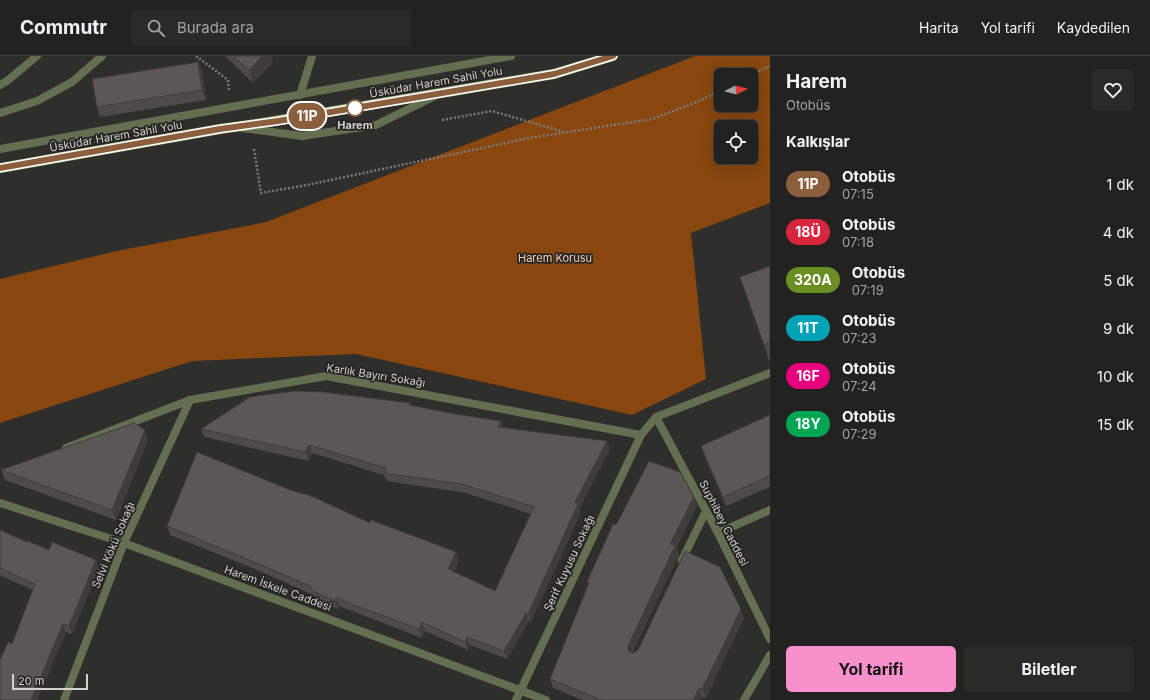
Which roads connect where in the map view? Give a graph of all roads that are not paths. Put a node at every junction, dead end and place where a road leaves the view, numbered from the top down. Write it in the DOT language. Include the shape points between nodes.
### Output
graph roads {
  1 [pos="37,56"];
  2 [pos="102,56"];
  3 [pos="312,56"];
  4 [pos="511,56"];
  5 [pos="613,56"];
  6 [pos="0,85"];
  7 [pos="439,93"];
  8 [pos="300,95"];
  9 [pos="0,113"];
  10 [pos="234,127"];
  11 [pos="0,149"];
  12 [pos="0,168"];
  13 [pos="770,373"];
  14 [pos="190,400"];
  15 [pos="656,418"];
  16 [pos="642,435"];
  17 [pos="58,451"];
  18 [pos="0,503"];
  19 [pos="706,510"];
  20 [pos="770,510"];
  21 [pos="718,533"];
  22 [pos="124,543"];
  23 [pos="679,566"];
  24 [pos="770,639"];
  25 [pos="770,655"];
  26 [pos="520,690"];
  27 [pos="64,700"];
  28 [pos="516,700"];
  29 [pos="546,700"];
  30 [pos="744,700"];
  1 -- 6 [label="street"];
  2 -- 9 [label="street" via="72,82 37,101"];
  3 -- 8 [label="street"];
  4 -- 8 [label="street"];
  5 -- 7 [label="main road, Üsküdar Harem Sahil Yolu" via="554,74"];
  7 -- 10 [label="main road, Üsküdar Harem Sahil Yolu"];
  7 -- 10 [label="street" via="376,125 302,136"];
  8 -- 11 [label="street"];
  10 -- 12 [label="main road, Üsküdar Harem Sahil Yolu"];
  13 -- 15 [label="street"];
  14 -- 16 [label="street, Karlık Bayırı Sokağı" via="326,376"];
  14 -- 17 [label="street, Karlık Bayırı Sokağı"];
  14 -- 22 [label="street, Selvi Kökü Sokağı"];
  15 -- 16 [label="street"];
  15 -- 19 [label="street, Suphibey Caddesi"];
  16 -- 26 [label="street, Şerif Kuyusu Sokağı"];
  18 -- 22 [label="street, Harem İskele Caddesi"];
  19 -- 21 [label="street, Suphibey Caddesi"];
  19 -- 23 [label="street"];
  20 -- 21 [label="street"];
  21 -- 24 [label="street, Suphibey Caddesi"];
  22 -- 26 [label="street, Harem İskele Caddesi"];
  22 -- 27 [label="street, Selvi Kökü Sokağı"];
  25 -- 30 [label="street"];
  26 -- 28 [label="street, Şerif Kuyusu Sokağı"];
  26 -- 29 [label="street, Harem İskele Caddesi"];
}
